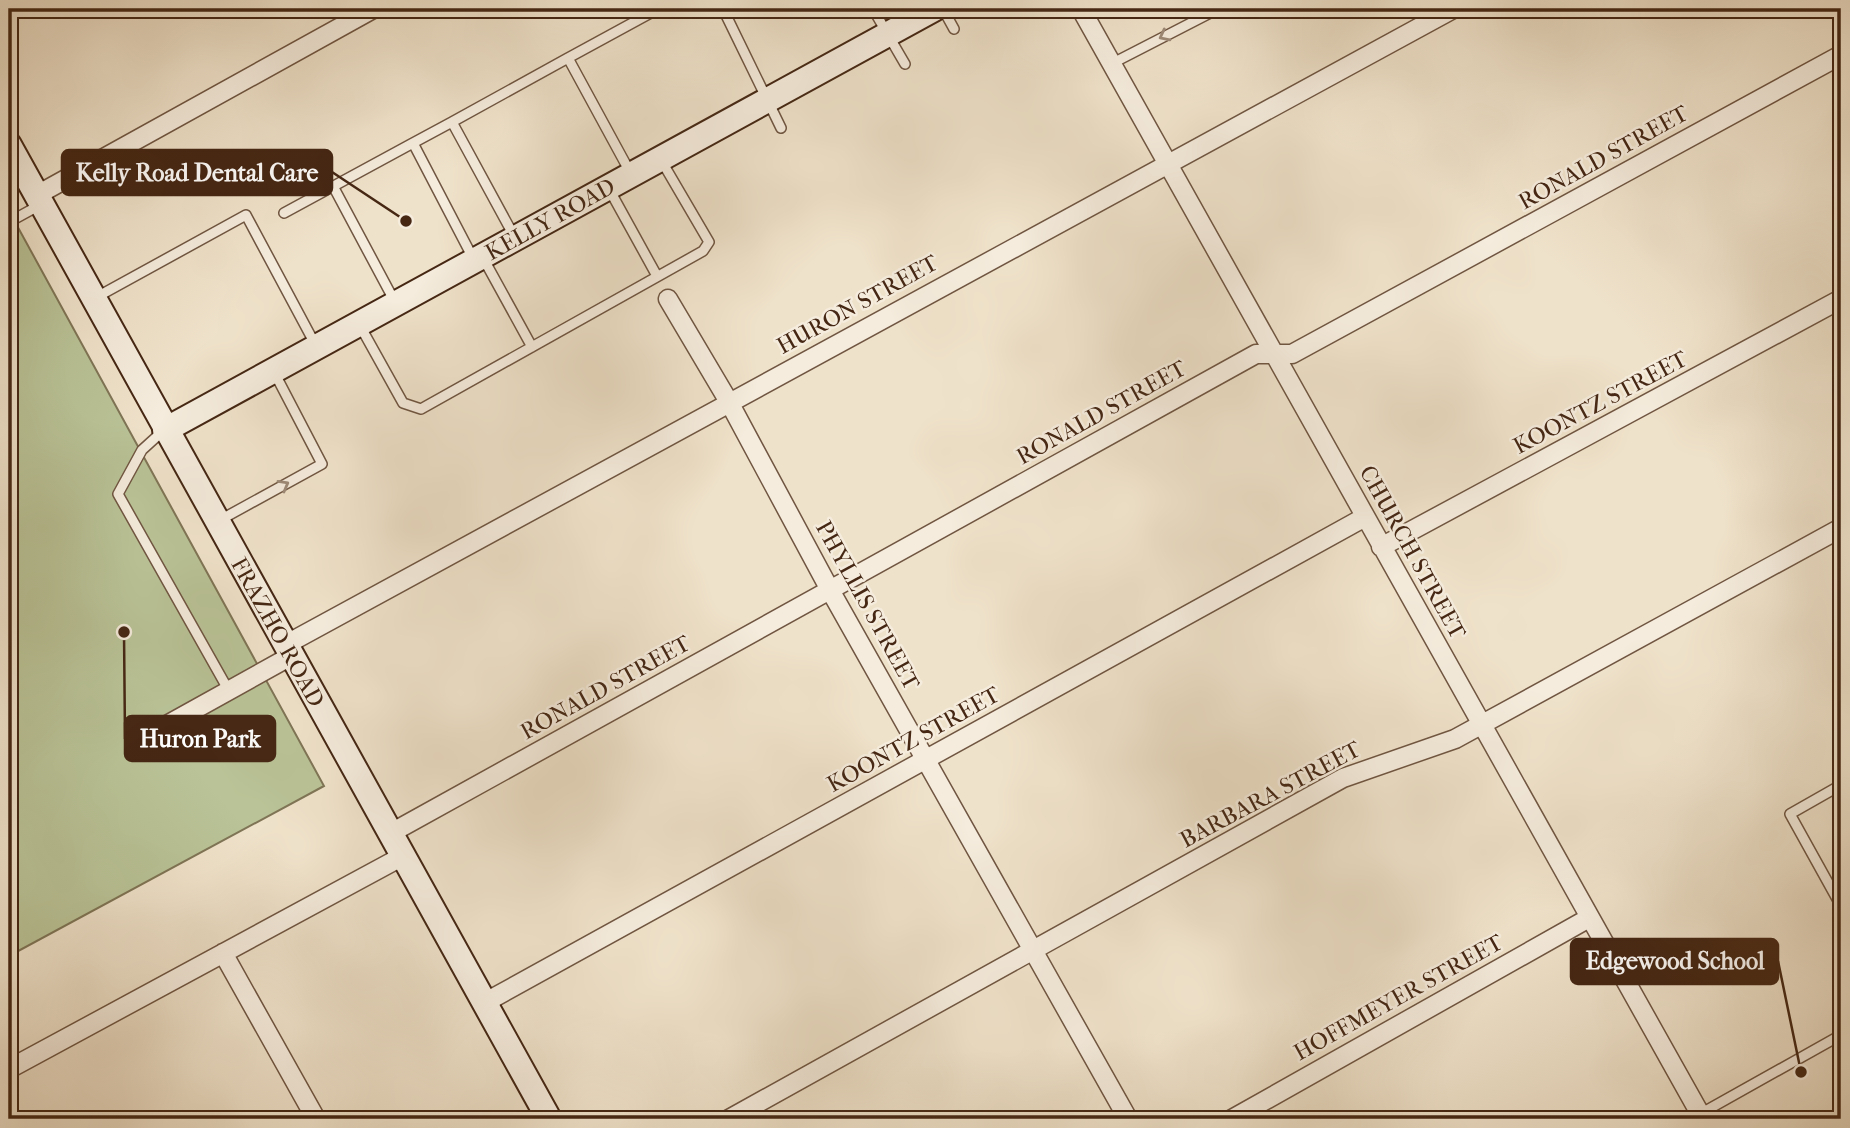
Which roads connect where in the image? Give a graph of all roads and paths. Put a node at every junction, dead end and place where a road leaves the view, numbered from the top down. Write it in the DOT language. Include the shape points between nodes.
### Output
graph roads {
  1 [pos="373,9"];
  2 [pos="658,9"];
  3 [pos="723,9"];
  4 [pos="873,9"];
  5 [pos="934,9"];
  6 [pos="943,9"];
  7 [pos="1081,9"];
  8 [pos="1218,9"];
  9 [pos="1453,9"];
  10 [pos="954,29"];
  11 [pos="888,33"];
  12 [pos="1841,55"];
  13 [pos="568,58"];
  14 [pos="905,64"];
  15 [pos="1111,64"];
  16 [pos="765,99"];
  17 [pos="452,122"];
  18 [pos="781,128"];
  19 [pos="412,143"];
  20 [pos="9,145"];
  21 [pos="660,158"];
  22 [pos="1167,162"];
  23 [pos="631,174"];
  24 [pos="333,186"];
  25 [pos="608,187"];
  26 [pos="39,200"];
  27 [pos="284,213"];
  28 [pos="9,222"];
  29 [pos="515,238"];
  30 [pos="478,258"];
  31 [pos="657,276"];
  32 [pos="93,299"];
  33 [pos="668,299"];
  34 [pos="1841,299"];
  35 [pos="396,303"];
  36 [pos="358,324"];
  37 [pos="316,347"];
  38 [pos="532,347"];
  39 [pos="1274,354"];
  40 [pos="273,370"];
  41 [pos="729,402"];
  42 [pos="165,430"];
  43 [pos="1365,517"];
  44 [pos="216,522"];
  45 [pos="1841,528"];
  46 [pos="1381,547"];
  47 [pos="830,590"];
  48 [pos="288,651"];
  49 [pos="229,691"];
  50 [pos="1481,726"];
  51 [pos="156,731"];
  52 [pos="927,759"];
  53 [pos="1841,785"];
  54 [pos="391,833"];
  55 [pos="403,856"];
  56 [pos="1841,906"];
  57 [pos="1589,918"];
  58 [pos="1034,951"];
  59 [pos="223,953"];
  60 [pos="484,1003"];
  61 [pos="1841,1035"];
  62 [pos="9,1069"];
  63 [pos="1701,1117"];
  64 [pos="315,1119"];
  65 [pos="549,1119"];
  66 [pos="729,1119"];
  67 [pos="1128,1119"];
  68 [pos="1232,1119"];
  1 -- 26 [label="street"];
  2 -- 13 [label="lane"];
  3 -- 16 [label="lane" via="755,69"];
  4 -- 11 [label="lane"];
  5 -- 11 [label="street, KELLY ROAD"];
  6 -- 10 [label="lane"];
  7 -- 15 [label="street, CHURCH STREET"];
  8 -- 15 [label="lane, one-way"];
  9 -- 22 [label="street, HURON STREET"];
  11 -- 14 [label="lane"];
  11 -- 16 [label="street, KELLY ROAD"];
  12 -- 39 [label="street, RONALD STREET" via="1292,354"];
  13 -- 17 [label="lane"];
  13 -- 23 [label="lane"];
  15 -- 22 [label="street, CHURCH STREET"];
  16 -- 18 [label="lane"];
  16 -- 21 [label="street, KELLY ROAD"];
  17 -- 19 [label="lane"];
  17 -- 29 [label="lane"];
  19 -- 24 [label="lane"];
  19 -- 30 [label="lane"];
  20 -- 26 [label="street, FRAZHO ROAD"];
  21 -- 23 [label="street, KELLY ROAD"];
  21 -- 31 [label="lane" via="709,242 703,251"];
  22 -- 39 [label="street, CHURCH STREET"];
  22 -- 41 [label="street, HURON STREET"];
  23 -- 25 [label="street, KELLY ROAD"];
  24 -- 27 [label="lane"];
  24 -- 35 [label="lane"];
  25 -- 29 [label="street, KELLY ROAD"];
  25 -- 31 [label="lane"];
  26 -- 28 [label="lane"];
  26 -- 32 [label="street, FRAZHO ROAD"];
  29 -- 30 [label="street, KELLY ROAD"];
  30 -- 35 [label="street, KELLY ROAD"];
  30 -- 38 [label="lane"];
  31 -- 38 [label="lane"];
  32 -- 37 [label="lane" via="246,215"];
  32 -- 42 [label="street, FRAZHO ROAD"];
  33 -- 41 [label="street, PHYLLIS STREET"];
  34 -- 46 [label="street, KOONTZ STREET"];
  35 -- 36 [label="street, KELLY ROAD"];
  36 -- 37 [label="street, KELLY ROAD"];
  36 -- 38 [label="lane" via="403,403 421,410"];
  37 -- 40 [label="street, KELLY ROAD"];
  39 -- 43 [label="street, CHURCH STREET"];
  39 -- 47 [label="street, RONALD STREET" via="1256,354"];
  40 -- 42 [label="street, KELLY ROAD"];
  44 -- 40 [label="lane, one-way" via="323,464"];
  41 -- 47 [label="street, PHYLLIS STREET"];
  41 -- 48 [label="street, HURON STREET"];
  42 -- 44 [label="street, FRAZHO ROAD"];
  42 -- 49 [label="lane" via="142,450 118,494"];
  43 -- 46 [label="street, CHURCH STREET"];
  43 -- 52 [label="street, KOONTZ STREET"];
  44 -- 48 [label="street, FRAZHO ROAD"];
  45 -- 50 [label="street, BARBARA STREET"];
  46 -- 50 [label="street, CHURCH STREET"];
  47 -- 52 [label="street, PHYLLIS STREET"];
  47 -- 54 [label="street, RONALD STREET"];
  48 -- 49 [label="street, HURON STREET"];
  48 -- 54 [label="street, FRAZHO ROAD"];
  49 -- 51 [label="street, HURON STREET"];
  50 -- 57 [label="street, CHURCH STREET"];
  50 -- 58 [label="street, BARBARA STREET" via="1343,778"];
  52 -- 58 [label="street, PHYLLIS STREET"];
  52 -- 60 [label="street, KOONTZ STREET"];
  53 -- 56 [label="lane" via="1790,814"];
  54 -- 55 [label="street, FRAZHO ROAD"];
  55 -- 59 [label="street"];
  55 -- 60 [label="street, FRAZHO ROAD"];
  57 -- 63 [label="street, CHURCH STREET"];
  57 -- 68 [label="street, HOFFMEYER STREET"];
  58 -- 66 [label="street, BARBARA STREET"];
  58 -- 67 [label="street, PHYLLIS STREET"];
  59 -- 62 [label="street"];
  59 -- 64 [label="street"];
  60 -- 65 [label="street, FRAZHO ROAD"];
  61 -- 63 [label="lane"];
}
